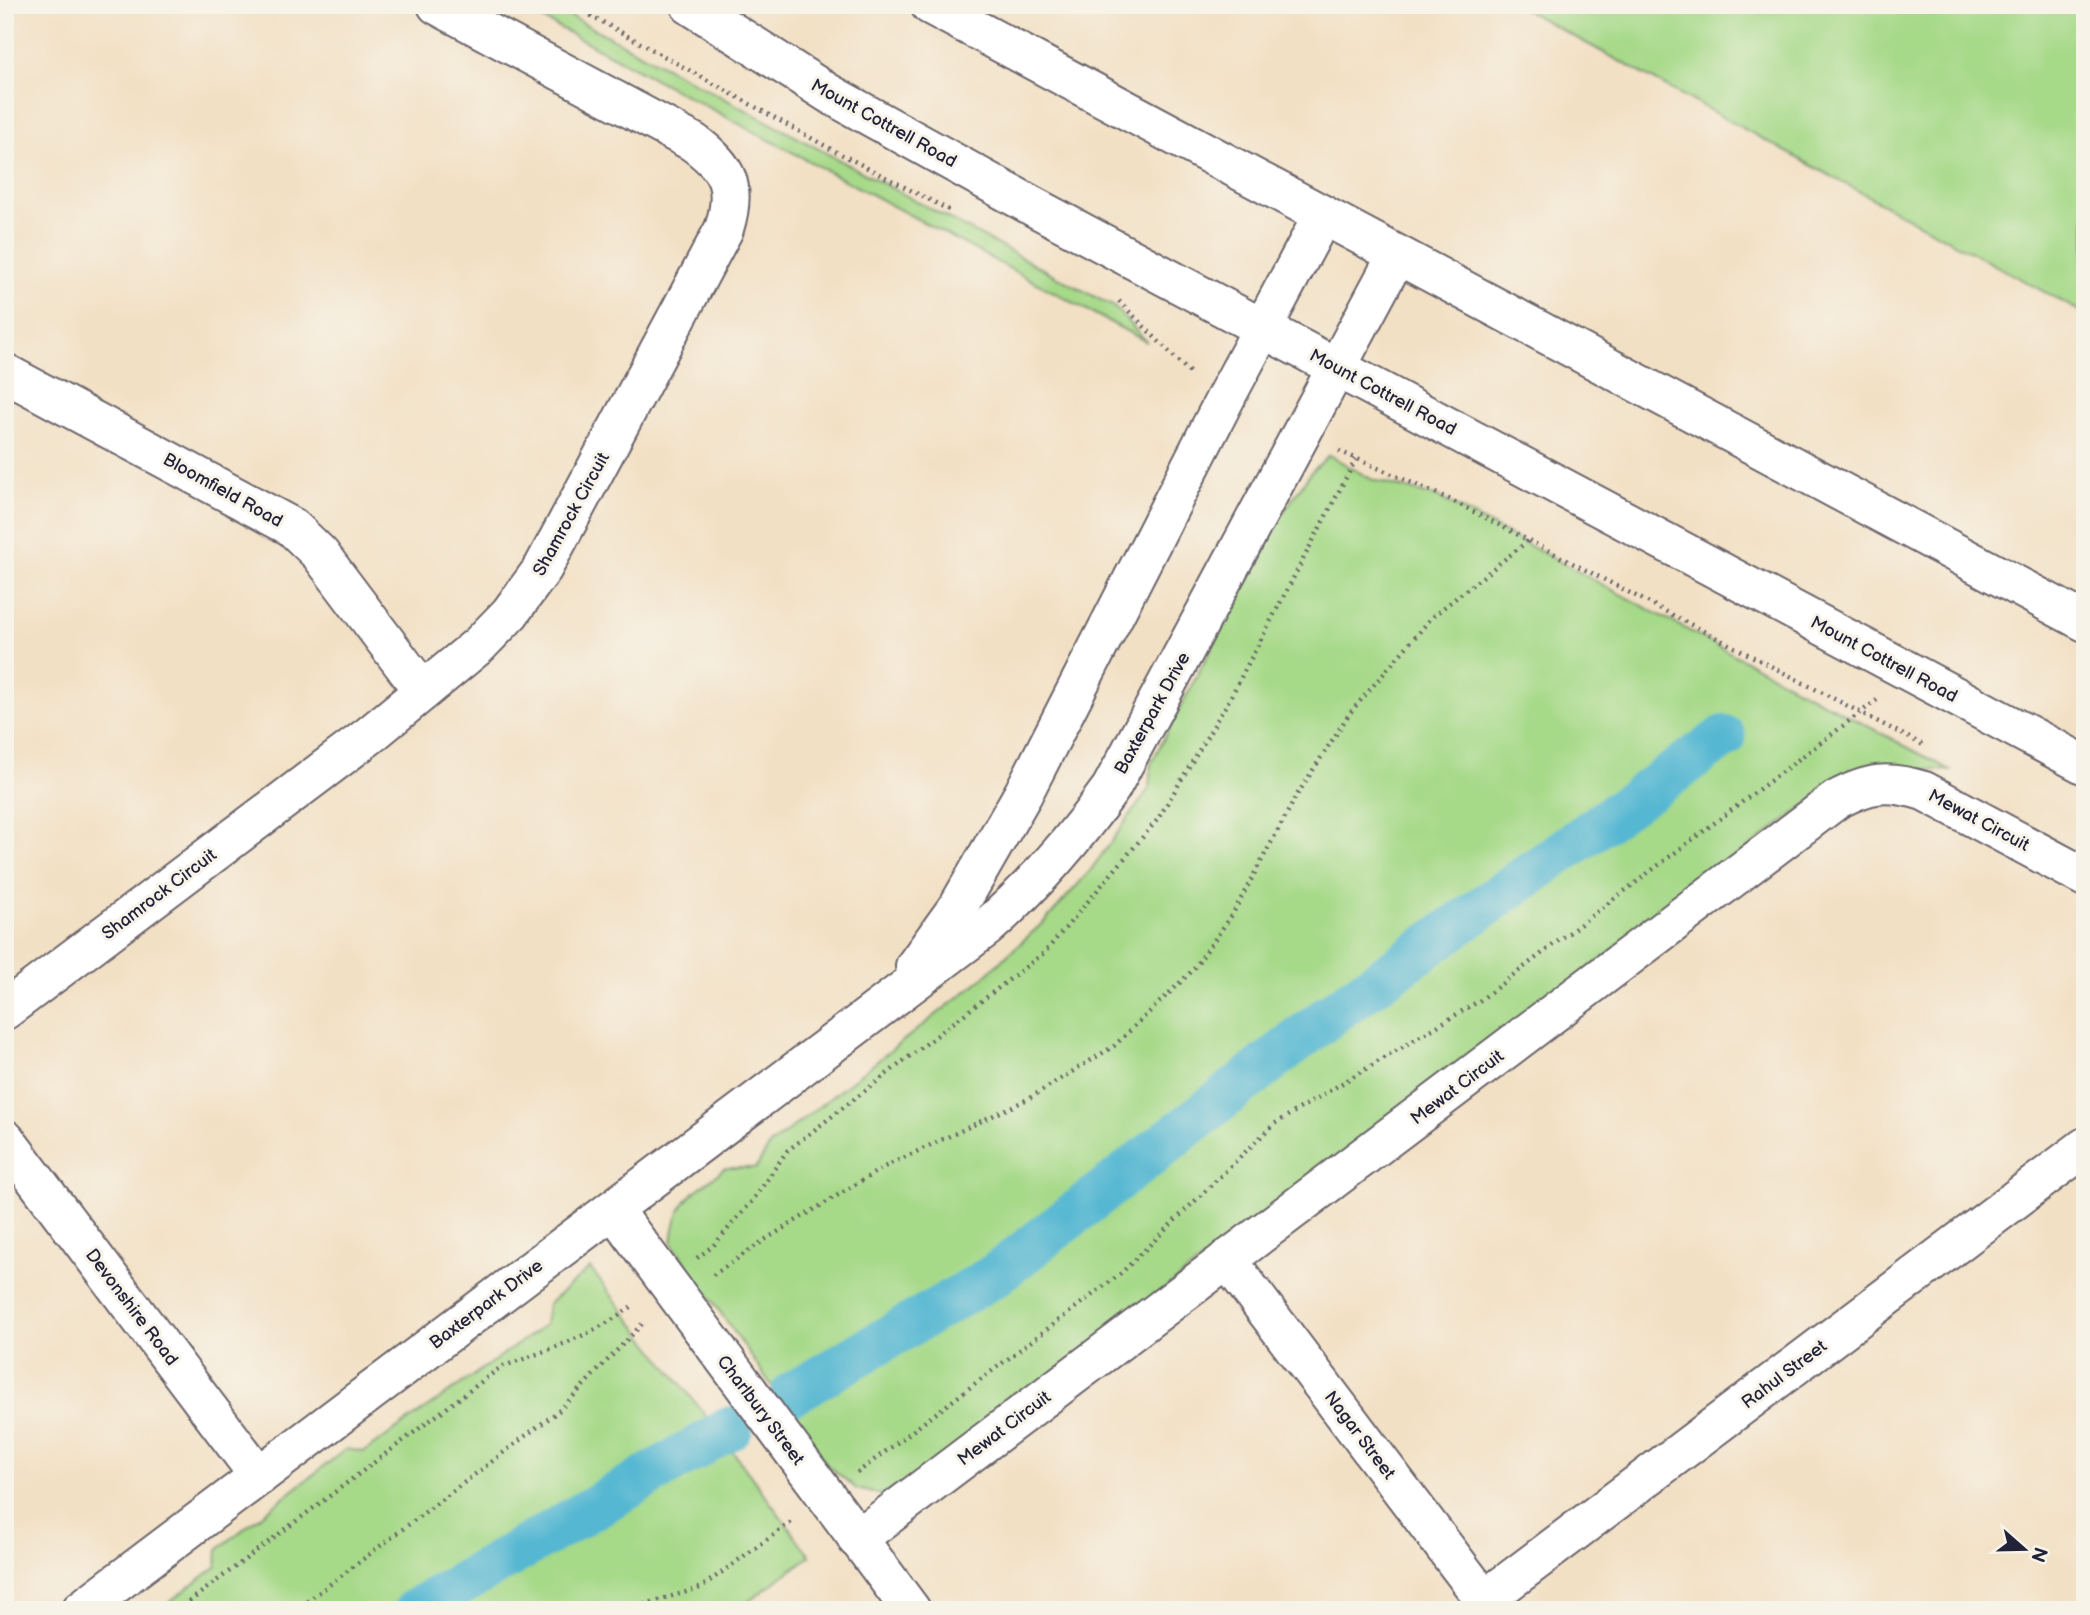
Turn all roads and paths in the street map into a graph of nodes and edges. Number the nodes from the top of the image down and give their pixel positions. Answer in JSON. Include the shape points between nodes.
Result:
{"nodes":[{"id":1,"x":437,"y":5,"type":"edge"},
{"id":2,"x":691,"y":5,"type":"edge"},
{"id":3,"x":930,"y":5,"type":"edge"},
{"id":4,"x":1323,"y":215,"type":"junction"},
{"id":5,"x":1397,"y":255,"type":"junction"},
{"id":6,"x":1264,"y":329,"type":"junction"},
{"id":7,"x":1337,"y":368,"type":"junction"},
{"id":8,"x":5,"y":373,"type":"edge"},
{"id":9,"x":1528,"y":540,"type":"dead end"},
{"id":10,"x":2085,"y":622,"type":"edge"},
{"id":11,"x":1912,"y":674,"type":"junction"},
{"id":12,"x":423,"y":691,"type":"junction"},
{"id":13,"x":2085,"y":765,"type":"edge"},
{"id":14,"x":2085,"y":877,"type":"edge"},
{"id":15,"x":891,"y":998,"type":"junction"},
{"id":16,"x":5,"y":1010,"type":"edge"},
{"id":17,"x":5,"y":1139,"type":"edge"},
{"id":18,"x":2085,"y":1147,"type":"edge"},
{"id":19,"x":613,"y":1209,"type":"junction"},
{"id":20,"x":1227,"y":1259,"type":"junction"},
{"id":21,"x":678,"y":1298,"type":"junction"},
{"id":22,"x":259,"y":1476,"type":"junction"},
{"id":23,"x":826,"y":1496,"type":"junction"},
{"id":24,"x":858,"y":1539,"type":"junction"},
{"id":25,"x":1488,"y":1605,"type":"edge"},
{"id":26,"x":81,"y":1610,"type":"edge"},
{"id":27,"x":296,"y":1610,"type":"edge"},
{"id":28,"x":624,"y":1610,"type":"edge"},
{"id":29,"x":911,"y":1610,"type":"edge"}],
"edges":[{"from":1,"to":12,"type":"street","name":"Shamrock Circuit","via":[[694,142],[715,158],[728,180],[731,205],[724,229],[543,568],[479,645]]},
{"from":2,"to":6,"type":"street","name":"Mount Cottrell Road","via":[[828,93]]},
{"from":3,"to":4,"type":"street"},
{"from":4,"to":5,"type":"street"},
{"from":4,"to":6,"type":"street","name":"Baxterpark Drive"},
{"from":5,"to":7,"type":"street","name":"Baxterpark Drive"},
{"from":5,"to":10,"type":"street"},
{"from":6,"to":7,"type":"street","name":"Mount Cottrell Road"},
{"from":6,"to":15,"type":"street","name":"Baxterpark Drive","via":[[1023,794],[959,905]]},
{"from":7,"to":11,"type":"street","name":"Mount Cottrell Road"},
{"from":7,"to":15,"type":"street","name":"Baxterpark Drive","via":[[1111,788],[1025,894]]},
{"from":8,"to":12,"type":"street","name":"Bloomfield Road","via":[[292,527],[320,554]]},
{"from":9,"to":21,"type":"path","via":[[1433,616],[1349,714],[1297,794],[1233,915],[1192,971],[1114,1046],[1028,1099],[884,1167]]},
{"from":11,"to":13,"type":"street","name":"Mount Cottrell Road"},
{"from":11,"to":23,"type":"path","via":[[1479,1001],[1274,1124],[1120,1274]]},
{"from":12,"to":16,"type":"street","name":"Shamrock Circuit"},
{"from":14,"to":20,"type":"street","name":"Mewat Circuit","via":[[1924,791],[1882,783],[1856,790],[1825,808]]},
{"from":15,"to":19,"type":"street","name":"Baxterpark Drive"},
{"from":17,"to":22,"type":"street","name":"Devonshire Road"},
{"from":18,"to":25,"type":"street","name":"Rahul Street"},
{"from":19,"to":21,"type":"street","name":"Charlbury Street"},
{"from":19,"to":22,"type":"street","name":"Baxterpark Drive"},
{"from":20,"to":24,"type":"street","name":"Mewat Circuit"},
{"from":20,"to":25,"type":"street","name":"Nagar Street"},
{"from":21,"to":23,"type":"street","name":"Charlbury Street"},
{"from":21,"to":27,"type":"path","via":[[646,1320],[561,1409]]},
{"from":22,"to":26,"type":"street","name":"Baxterpark Drive"},
{"from":23,"to":24,"type":"street","name":"Charlbury Street"},
{"from":23,"to":28,"type":"path","via":[[699,1588]]},
{"from":24,"to":29,"type":"street","name":"Charlbury Street"}]}
